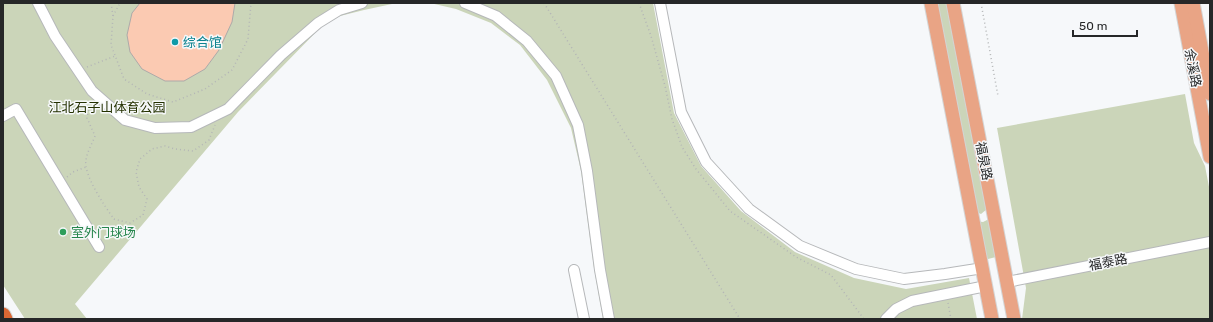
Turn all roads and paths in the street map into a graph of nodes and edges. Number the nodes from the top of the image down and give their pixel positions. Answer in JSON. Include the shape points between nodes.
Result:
{"nodes":[{"id":1,"x":38,"y":3,"type":"edge"},
{"id":2,"x":111,"y":3,"type":"edge"},
{"id":3,"x":120,"y":3,"type":"edge"},
{"id":4,"x":251,"y":3,"type":"edge"},
{"id":5,"x":362,"y":3,"type":"edge"},
{"id":6,"x":465,"y":3,"type":"edge"},
{"id":7,"x":544,"y":3,"type":"edge"},
{"id":8,"x":660,"y":3,"type":"edge"},
{"id":9,"x":931,"y":3,"type":"edge"},
{"id":10,"x":953,"y":3,"type":"edge"},
{"id":11,"x":981,"y":3,"type":"edge"},
{"id":12,"x":1181,"y":3,"type":"edge"},
{"id":13,"x":1193,"y":3,"type":"edge"},
{"id":14,"x":113,"y":16,"type":"junction"},
{"id":15,"x":115,"y":56,"type":"junction"},
{"id":16,"x":78,"y":70,"type":"junction"},
{"id":17,"x":92,"y":91,"type":"junction"},
{"id":18,"x":1210,"y":94,"type":"edge"},
{"id":19,"x":998,"y":96,"type":"dead end"},
{"id":20,"x":221,"y":113,"type":"junction"},
{"id":21,"x":3,"y":116,"type":"edge"},
{"id":22,"x":1210,"y":157,"type":"edge"},
{"id":23,"x":86,"y":167,"type":"junction"},
{"id":24,"x":60,"y":183,"type":"junction"},
{"id":25,"x":993,"y":208,"type":"junction"},
{"id":26,"x":972,"y":213,"type":"junction"},
{"id":27,"x":1210,"y":242,"type":"edge"},
{"id":28,"x":99,"y":247,"type":"dead end"},
{"id":29,"x":983,"y":268,"type":"junction"},
{"id":30,"x":574,"y":270,"type":"dead end"},
{"id":31,"x":1007,"y":282,"type":"junction"},
{"id":32,"x":986,"y":286,"type":"junction"},
{"id":33,"x":947,"y":294,"type":"junction"},
{"id":34,"x":3,"y":315,"type":"edge"},
{"id":35,"x":5,"y":319,"type":"edge"},
{"id":36,"x":584,"y":319,"type":"edge"},
{"id":37,"x":609,"y":319,"type":"edge"},
{"id":38,"x":740,"y":319,"type":"edge"},
{"id":39,"x":886,"y":319,"type":"edge"},
{"id":40,"x":951,"y":319,"type":"edge"},
{"id":41,"x":992,"y":319,"type":"edge"},
{"id":42,"x":1014,"y":319,"type":"edge"}],
"edges":[{"from":1,"to":16,"type":"street","via":[[55,36]]},
{"from":2,"to":14,"type":"path"},
{"from":3,"to":14,"type":"path"},
{"from":4,"to":15,"type":"path","via":[[248,40],[232,70],[205,89],[173,102],[147,94],[124,79]]},
{"from":5,"to":20,"type":"street","via":[[339,10],[318,23]]},
{"from":6,"to":37,"type":"street","via":[[501,20],[527,41],[556,76],[578,125]]},
{"from":7,"to":38,"type":"path"},
{"from":8,"to":29,"type":"street","via":[[681,112],[706,162],[748,209],[800,246],[856,269],[904,279]]},
{"from":9,"to":26,"type":"main road","name":"福泉路"},
{"from":10,"to":25,"type":"main road","name":"福泉路"},
{"from":11,"to":19,"type":"path"},
{"from":12,"to":22,"type":"main road","name":"余溪路"},
{"from":13,"to":18,"type":"main road","name":"余溪路"},
{"from":14,"to":15,"type":"path","via":[[111,46]]},
{"from":15,"to":16,"type":"path"},
{"from":16,"to":17,"type":"street"},
{"from":17,"to":20,"type":"street","via":[[125,120],[155,128],[191,127]]},
{"from":17,"to":23,"type":"path","via":[[87,118],[95,136]]},
{"from":20,"to":23,"type":"path","via":[[209,140],[193,151],[165,146],[152,149],[140,159],[136,172],[140,188],[147,199],[143,215],[130,223],[114,219],[104,206]]},
{"from":21,"to":24,"type":"street","via":[[16,109]]},
{"from":23,"to":24,"type":"path","via":[[72,172]]},
{"from":24,"to":28,"type":"street"},
{"from":25,"to":26,"type":"main road","via":[[982,218]]},
{"from":25,"to":31,"type":"main road","name":"福泉路"},
{"from":26,"to":29,"type":"main road","name":"福泉路"},
{"from":27,"to":31,"type":"street","name":"福泰路"},
{"from":29,"to":32,"type":"main road","name":"福泉路"},
{"from":30,"to":36,"type":"street"},
{"from":31,"to":42,"type":"main road","name":"福泉路"},
{"from":32,"to":33,"type":"street"},
{"from":32,"to":41,"type":"main road","name":"福泉路"},
{"from":33,"to":39,"type":"street","via":[[912,301],[896,309]]},
{"from":33,"to":40,"type":"path"},
{"from":34,"to":35,"type":"highway"}]}
